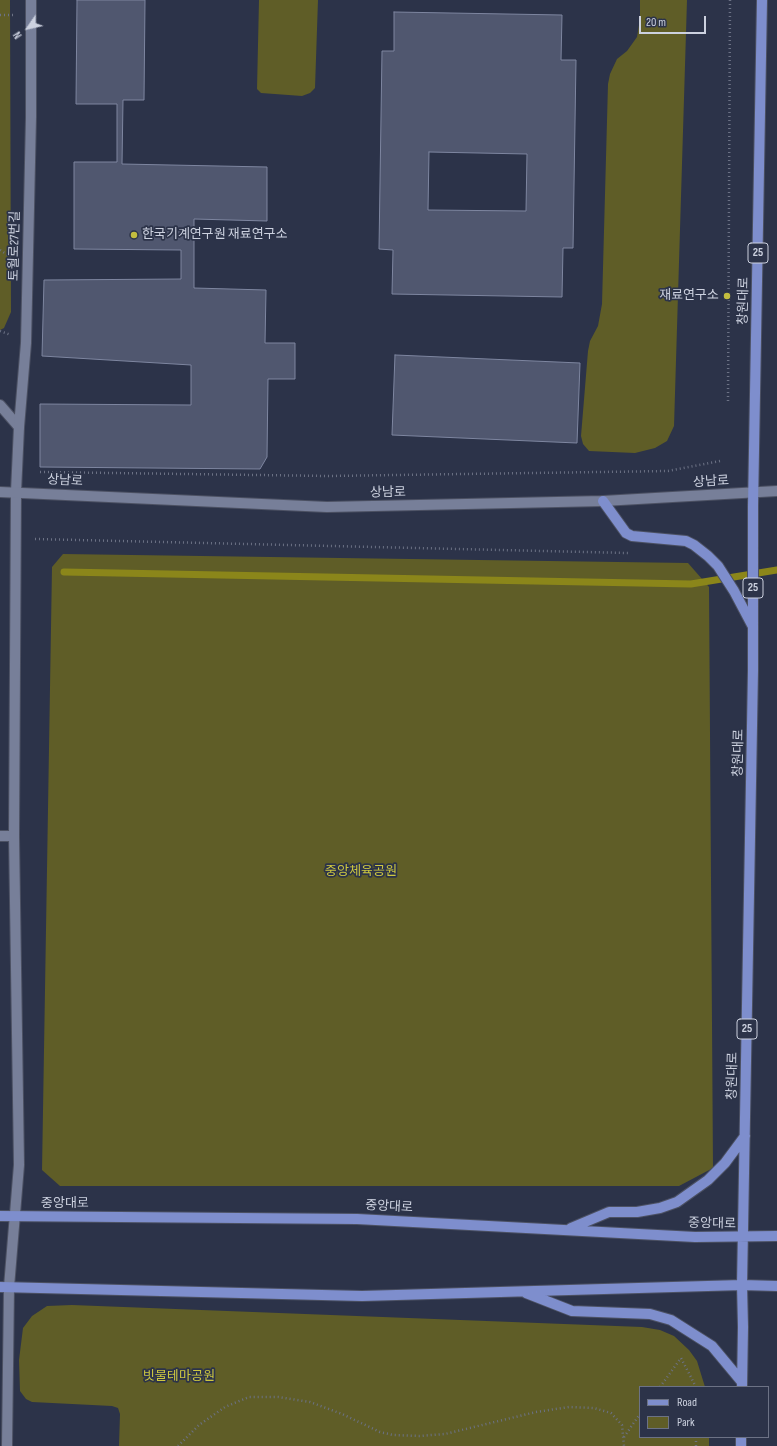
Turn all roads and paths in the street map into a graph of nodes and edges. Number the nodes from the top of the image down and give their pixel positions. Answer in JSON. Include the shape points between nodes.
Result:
{"nodes":[{"id":1,"x":31,"y":0,"type":"edge"},
{"id":2,"x":730,"y":0,"type":"edge"},
{"id":3,"x":762,"y":0,"type":"edge"},
{"id":4,"x":0,"y":15,"type":"edge"},
{"id":5,"x":15,"y":15,"type":"dead end"},
{"id":6,"x":0,"y":250,"type":"edge"},
{"id":7,"x":16,"y":261,"type":"dead end"},
{"id":8,"x":728,"y":401,"type":"dead end"},
{"id":9,"x":0,"y":405,"type":"edge"},
{"id":10,"x":19,"y":427,"type":"junction"},
{"id":11,"x":720,"y":461,"type":"dead end"},
{"id":12,"x":40,"y":472,"type":"dead end"},
{"id":13,"x":0,"y":492,"type":"edge"},
{"id":14,"x":16,"y":492,"type":"junction"},
{"id":15,"x":755,"y":492,"type":"junction"},
{"id":16,"x":777,"y":492,"type":"edge"},
{"id":17,"x":603,"y":501,"type":"junction"},
{"id":18,"x":35,"y":539,"type":"dead end"},
{"id":19,"x":632,"y":553,"type":"dead end"},
{"id":20,"x":753,"y":626,"type":"junction"},
{"id":21,"x":0,"y":836,"type":"edge"},
{"id":22,"x":14,"y":836,"type":"junction"},
{"id":23,"x":745,"y":1136,"type":"junction"},
{"id":24,"x":0,"y":1216,"type":"edge"},
{"id":25,"x":16,"y":1217,"type":"junction"},
{"id":26,"x":569,"y":1230,"type":"junction"},
{"id":27,"x":777,"y":1236,"type":"edge"},
{"id":28,"x":743,"y":1237,"type":"junction"},
{"id":29,"x":742,"y":1285,"type":"junction"},
{"id":30,"x":777,"y":1286,"type":"edge"},
{"id":31,"x":4,"y":1287,"type":"edge"},
{"id":32,"x":523,"y":1291,"type":"junction"},
{"id":33,"x":742,"y":1385,"type":"edge"},
{"id":34,"x":661,"y":1386,"type":"edge"},
{"id":35,"x":695,"y":1386,"type":"edge"},
{"id":36,"x":639,"y":1415,"type":"edge"},
{"id":37,"x":623,"y":1438,"type":"junction"},
{"id":38,"x":7,"y":1446,"type":"edge"},
{"id":39,"x":178,"y":1446,"type":"edge"},
{"id":40,"x":624,"y":1446,"type":"edge"}],
"edges":[{"from":1,"to":10,"type":"street","name":"토월로27번길","via":[[26,343]]},
{"from":2,"to":8,"type":"path"},
{"from":3,"to":15,"type":"main road","name":"창원대로","number":"25"},
{"from":4,"to":5,"type":"path"},
{"from":6,"to":7,"type":"path"},
{"from":9,"to":10,"type":"street"},
{"from":10,"to":14,"type":"street","name":"토월로27번길"},
{"from":11,"to":12,"type":"path","via":[[668,471],[328,476]]},
{"from":13,"to":14,"type":"street","name":"상남로"},
{"from":14,"to":17,"type":"street","name":"상남로","via":[[327,507]]},
{"from":14,"to":22,"type":"street","name":"토월로27번길"},
{"from":15,"to":16,"type":"street","name":"상남로"},
{"from":15,"to":17,"type":"street","name":"상남로"},
{"from":15,"to":20,"type":"main road","name":"창원대로","number":"25"},
{"from":17,"to":20,"type":"main road","via":[[626,533],[632,536],[686,541],[694,545],[718,566]]},
{"from":18,"to":19,"type":"path"},
{"from":20,"to":23,"type":"main road","name":"창원대로","number":"25"},
{"from":21,"to":22,"type":"street"},
{"from":22,"to":25,"type":"street","name":"토월로27번길","via":[[19,1165]]},
{"from":23,"to":26,"type":"main road","via":[[725,1163],[708,1180],[677,1202],[637,1212],[609,1212]]},
{"from":23,"to":28,"type":"main road","name":"창원대로","number":"25"},
{"from":24,"to":25,"type":"main road","name":"중앙대로"},
{"from":25,"to":26,"type":"main road","name":"중앙대로","via":[[357,1219]]},
{"from":25,"to":31,"type":"street","name":"토월로27번길"},
{"from":26,"to":28,"type":"main road","name":"중앙대로"},
{"from":27,"to":28,"type":"main road","name":"중앙대로"},
{"from":28,"to":29,"type":"main road","name":"창원대로","number":"25"},
{"from":29,"to":30,"type":"main road"},
{"from":29,"to":32,"type":"main road"},
{"from":29,"to":33,"type":"main road","name":"창원대로","number":"25"},
{"from":31,"to":32,"type":"main road","via":[[362,1296]]},
{"from":31,"to":38,"type":"street","name":"토월로27번길"},
{"from":32,"to":33,"type":"main road","via":[[572,1311],[650,1314],[671,1320],[712,1346]]},
{"from":34,"to":35,"type":"path","via":[[681,1358]]},
{"from":36,"to":37,"type":"path"},
{"from":37,"to":39,"type":"path","via":[[622,1425],[611,1414],[594,1408],[569,1407],[536,1412],[445,1434],[419,1436],[380,1432],[310,1402],[278,1397],[248,1397],[199,1425]]},
{"from":37,"to":40,"type":"path"}]}
